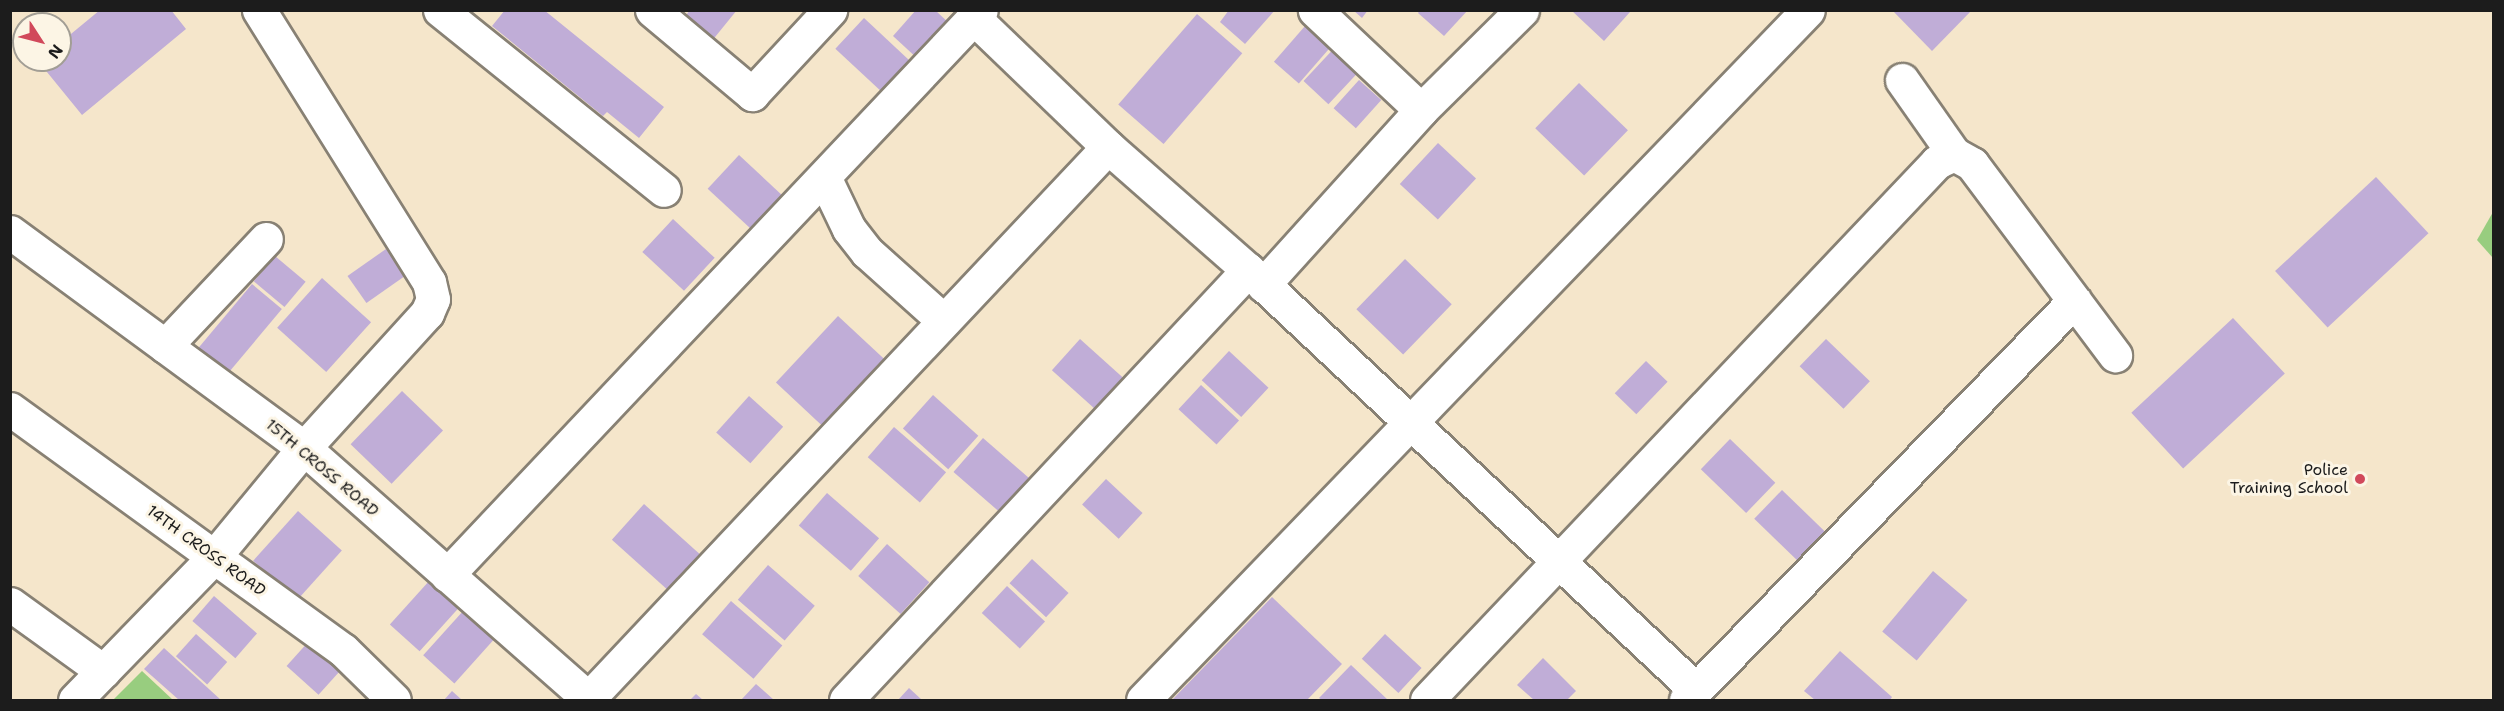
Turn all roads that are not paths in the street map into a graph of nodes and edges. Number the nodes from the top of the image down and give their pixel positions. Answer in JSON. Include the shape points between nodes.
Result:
{"nodes":[{"id":1,"x":259,"y":10,"type":"edge"},
{"id":2,"x":440,"y":10,"type":"edge"},
{"id":3,"x":652,"y":10,"type":"edge"},
{"id":4,"x":830,"y":10,"type":"edge"},
{"id":5,"x":1315,"y":10,"type":"edge"},
{"id":6,"x":1808,"y":10,"type":"edge"},
{"id":7,"x":1514,"y":13,"type":"edge"},
{"id":8,"x":977,"y":14,"type":"edge"},
{"id":9,"x":1902,"y":80,"type":"dead end"},
{"id":10,"x":1421,"y":110,"type":"junction"},
{"id":11,"x":1108,"y":147,"type":"junction"},
{"id":12,"x":1954,"y":154,"type":"junction"},
{"id":13,"x":825,"y":179,"type":"junction"},
{"id":14,"x":664,"y":190,"type":"dead end"},
{"id":15,"x":10,"y":232,"type":"edge"},
{"id":16,"x":266,"y":239,"type":"dead end"},
{"id":17,"x":1256,"y":277,"type":"junction"},
{"id":18,"x":2074,"y":301,"type":"junction"},
{"id":19,"x":944,"y":321,"type":"junction"},
{"id":20,"x":165,"y":346,"type":"junction"},
{"id":21,"x":2115,"y":356,"type":"dead end"},
{"id":22,"x":10,"y":409,"type":"edge"},
{"id":23,"x":1413,"y":424,"type":"junction"},
{"id":24,"x":304,"y":448,"type":"junction"},
{"id":25,"x":213,"y":557,"type":"junction"},
{"id":26,"x":1558,"y":562,"type":"junction"},
{"id":27,"x":447,"y":575,"type":"junction"},
{"id":28,"x":10,"y":604,"type":"edge"},
{"id":29,"x":103,"y":671,"type":"junction"},
{"id":30,"x":1691,"y":695,"type":"edge"},
{"id":31,"x":75,"y":700,"type":"edge"},
{"id":32,"x":394,"y":700,"type":"edge"},
{"id":33,"x":589,"y":700,"type":"edge"},
{"id":34,"x":846,"y":700,"type":"edge"},
{"id":35,"x":1143,"y":700,"type":"edge"},
{"id":36,"x":1427,"y":700,"type":"edge"}],
"edges":[{"from":1,"to":24,"type":"street","via":[[429,282],[433,299],[427,313]]},
{"from":2,"to":14,"type":"street"},
{"from":3,"to":4,"type":"street","via":[[752,94]]},
{"from":5,"to":10,"type":"street"},
{"from":6,"to":23,"type":"street"},
{"from":7,"to":10,"type":"street"},
{"from":8,"to":11,"type":"street"},
{"from":8,"to":13,"type":"street","via":[[922,69]]},
{"from":9,"to":12,"type":"street"},
{"from":10,"to":17,"type":"street"},
{"from":11,"to":17,"type":"street"},
{"from":11,"to":19,"type":"street"},
{"from":12,"to":18,"type":"street","via":[[1972,164]]},
{"from":12,"to":26,"type":"street","via":[[1936,162]]},
{"from":13,"to":19,"type":"street","via":[[849,229],[867,252]]},
{"from":13,"to":27,"type":"street"},
{"from":15,"to":20,"type":"street","name":"15TH CROSS ROAD"},
{"from":16,"to":20,"type":"street"},
{"from":17,"to":23,"type":"street"},
{"from":17,"to":34,"type":"street"},
{"from":18,"to":21,"type":"street"},
{"from":18,"to":30,"type":"street"},
{"from":19,"to":33,"type":"street"},
{"from":20,"to":24,"type":"street","name":"15TH CROSS ROAD"},
{"from":22,"to":25,"type":"street","name":"14TH CROSS ROAD"},
{"from":23,"to":26,"type":"street"},
{"from":23,"to":35,"type":"street"},
{"from":24,"to":25,"type":"street"},
{"from":24,"to":27,"type":"street","name":"15TH CROSS ROAD"},
{"from":25,"to":29,"type":"street"},
{"from":25,"to":32,"type":"street","name":"14TH CROSS ROAD","via":[[343,650]]},
{"from":26,"to":30,"type":"street"},
{"from":26,"to":36,"type":"street"},
{"from":27,"to":33,"type":"street","name":"15TH CROSS ROAD"},
{"from":28,"to":29,"type":"street"},
{"from":29,"to":31,"type":"street"}]}
